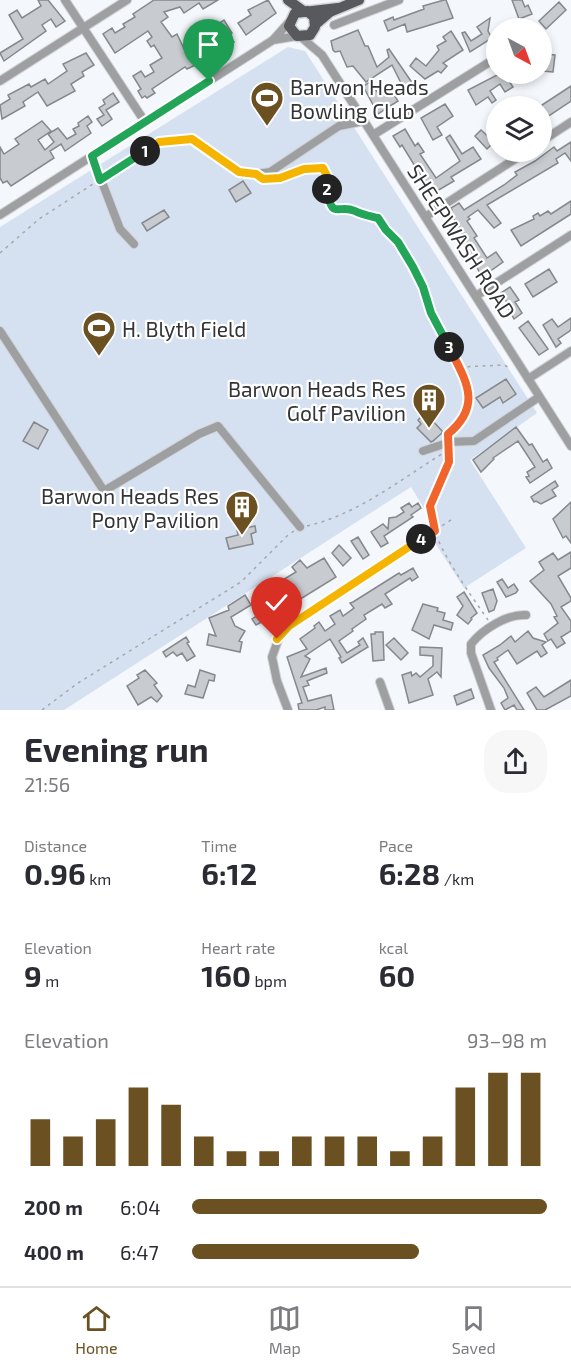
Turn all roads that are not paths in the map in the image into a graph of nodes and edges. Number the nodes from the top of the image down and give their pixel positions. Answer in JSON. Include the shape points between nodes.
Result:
{"nodes":[{"id":1,"x":65,"y":0,"type":"edge"},
{"id":2,"x":127,"y":0,"type":"edge"},
{"id":3,"x":287,"y":0,"type":"edge"},
{"id":4,"x":359,"y":0,"type":"edge"},
{"id":5,"x":399,"y":0,"type":"edge"},
{"id":6,"x":338,"y":8,"type":"junction"},
{"id":7,"x":305,"y":11,"type":"junction"},
{"id":8,"x":290,"y":18,"type":"junction"},
{"id":9,"x":316,"y":26,"type":"junction"},
{"id":10,"x":334,"y":26,"type":"dead end"},
{"id":11,"x":83,"y":27,"type":"junction"},
{"id":12,"x":299,"y":36,"type":"junction"},
{"id":13,"x":273,"y":40,"type":"junction"},
{"id":14,"x":322,"y":55,"type":"junction"},
{"id":15,"x":486,"y":64,"type":"edge"},
{"id":16,"x":0,"y":81,"type":"edge"},
{"id":17,"x":364,"y":121,"type":"junction"},
{"id":18,"x":145,"y":122,"type":"junction"},
{"id":19,"x":571,"y":122,"type":"edge"},
{"id":20,"x":552,"y":134,"type":"edge"},
{"id":21,"x":373,"y":135,"type":"junction"},
{"id":22,"x":92,"y":156,"type":"junction"},
{"id":23,"x":510,"y":162,"type":"edge"},
{"id":24,"x":256,"y":174,"type":"road end"},
{"id":25,"x":0,"y":216,"type":"edge"},
{"id":26,"x":424,"y":217,"type":"junction"},
{"id":27,"x":571,"y":235,"type":"edge"},
{"id":28,"x":134,"y":244,"type":"dead end"},
{"id":29,"x":476,"y":296,"type":"junction"},
{"id":30,"x":0,"y":331,"type":"edge"},
{"id":31,"x":571,"y":351,"type":"edge"},
{"id":32,"x":528,"y":379,"type":"junction"},
{"id":33,"x":539,"y":397,"type":"junction"},
{"id":34,"x":571,"y":446,"type":"edge"},
{"id":35,"x":423,"y":451,"type":"dead end"},
{"id":36,"x":300,"y":527,"type":"road end"},
{"id":37,"x":411,"y":545,"type":"road end"},
{"id":38,"x":526,"y":615,"type":"dead end"},
{"id":39,"x":380,"y":682,"type":"dead end"},
{"id":40,"x":288,"y":710,"type":"edge"},
{"id":41,"x":390,"y":710,"type":"edge"},
{"id":42,"x":491,"y":710,"type":"edge"}],
"edges":[{"from":1,"to":11,"type":"street"},
{"from":2,"to":11,"type":"street"},
{"from":3,"to":7,"type":"main road"},
{"from":3,"to":8,"type":"main road"},
{"from":4,"to":6,"type":"main road"},
{"from":5,"to":10,"type":"street"},
{"from":6,"to":7,"type":"main road"},
{"from":6,"to":9,"type":"main road"},
{"from":7,"to":8,"type":"main road"},
{"from":7,"to":9,"type":"main road","via":[[314,17]]},
{"from":8,"to":12,"type":"main road","via":[[291,30]]},
{"from":8,"to":13,"type":"street"},
{"from":9,"to":12,"type":"main road","via":[[310,34]]},
{"from":9,"to":14,"type":"street","name":"SHEEPWASH ROAD"},
{"from":11,"to":16,"type":"street"},
{"from":11,"to":18,"type":"street"},
{"from":12,"to":13,"type":"street"},
{"from":12,"to":14,"type":"street","name":"SHEEPWASH ROAD"},
{"from":13,"to":18,"type":"street"},
{"from":14,"to":17,"type":"street","name":"SHEEPWASH ROAD"},
{"from":15,"to":21,"type":"street"},
{"from":17,"to":21,"type":"street","name":"SHEEPWASH ROAD"},
{"from":17,"to":24,"type":"street","via":[[339,126],[270,172]]},
{"from":18,"to":22,"type":"street"},
{"from":19,"to":20,"type":"street"},
{"from":21,"to":26,"type":"street","name":"SHEEPWASH ROAD"},
{"from":22,"to":25,"type":"street"},
{"from":22,"to":28,"type":"street","via":[[120,229]]},
{"from":23,"to":26,"type":"street"},
{"from":26,"to":29,"type":"street","name":"SHEEPWASH ROAD"},
{"from":27,"to":29,"type":"street"},
{"from":29,"to":32,"type":"street","name":"SHEEPWASH ROAD"},
{"from":30,"to":36,"type":"street","via":[[104,491],[218,426]]},
{"from":31,"to":32,"type":"street"},
{"from":32,"to":33,"type":"street","name":"SHEEPWASH ROAD"},
{"from":33,"to":34,"type":"street","name":"SHEEPWASH ROAD"},
{"from":33,"to":35,"type":"street","via":[[474,441],[450,442]]},
{"from":37,"to":40,"type":"street","via":[[281,632],[272,657]]},
{"from":38,"to":42,"type":"street","via":[[513,614],[475,640],[470,648]]},
{"from":39,"to":41,"type":"street"}]}
